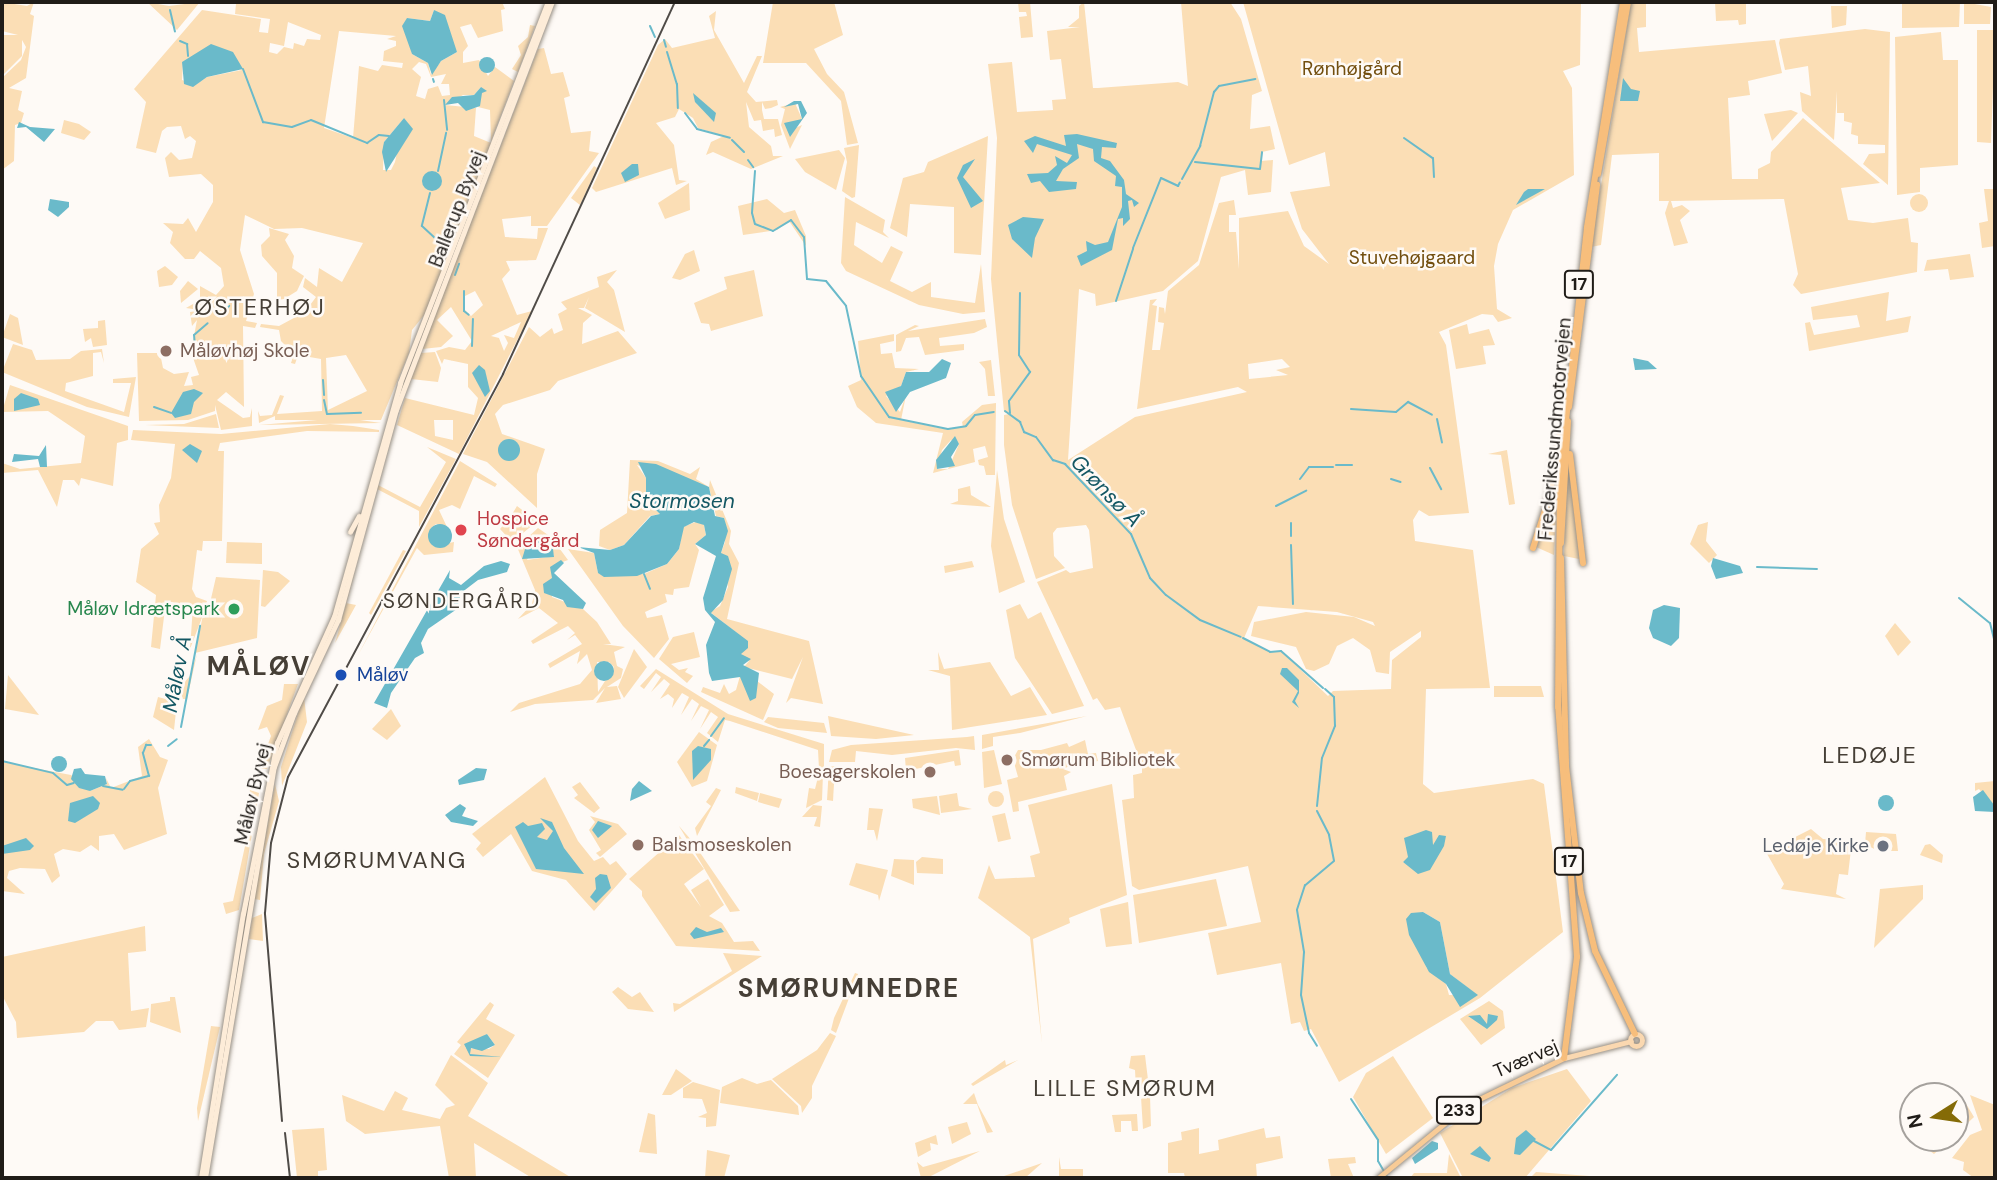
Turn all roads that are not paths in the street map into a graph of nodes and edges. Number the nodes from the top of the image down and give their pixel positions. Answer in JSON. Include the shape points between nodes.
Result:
{"nodes":[{"id":1,"x":550,"y":2,"type":"edge"},
{"id":2,"x":1626,"y":2,"type":"edge"},
{"id":3,"x":1570,"y":381,"type":"junction"},
{"id":4,"x":388,"y":428,"type":"junction"},
{"id":5,"x":365,"y":503,"type":"junction"},
{"id":6,"x":350,"y":532,"type":"dead end"},
{"id":7,"x":357,"y":533,"type":"junction"},
{"id":8,"x":355,"y":541,"type":"junction"},
{"id":9,"x":1533,"y":548,"type":"dead end"},
{"id":10,"x":358,"y":552,"type":"junction"},
{"id":11,"x":356,"y":559,"type":"junction"},
{"id":12,"x":1583,"y":563,"type":"dead end"},
{"id":13,"x":234,"y":977,"type":"junction"},
{"id":14,"x":1635,"y":1034,"type":"junction"},
{"id":15,"x":1631,"y":1041,"type":"junction"},
{"id":16,"x":1564,"y":1058,"type":"junction"},
{"id":17,"x":1382,"y":1174,"type":"edge"},
{"id":18,"x":203,"y":1178,"type":"edge"}],
"edges":[{"from":1,"to":4,"type":"main road","name":"Ballerup Byvej"},
{"from":2,"to":3,"type":"highway","name":"Frederikssundmotorvejen","number":"17","via":[[1592,184]]},
{"from":3,"to":9,"type":"highway","via":[[1549,499]]},
{"from":3,"to":12,"type":"highway","via":[[1571,483]]},
{"from":3,"to":14,"type":"highway","name":"Frederikssundmotorvejen","number":"17","via":[[1560,624],[1572,821],[1588,924],[1604,974]]},
{"from":3,"to":16,"type":"highway","name":"Frederikssundmotorvejen","number":"17","via":[[1556,625],[1575,931],[1575,989]]},
{"from":4,"to":5,"type":"main road","name":"Måløv Byvej"},
{"from":4,"to":10,"type":"main road","name":"Måløv Byvej"},
{"from":5,"to":6,"type":"main road"},
{"from":5,"to":7,"type":"main road","name":"Måløv Byvej"},
{"from":7,"to":8,"type":"main road","name":"Måløv Byvej"},
{"from":7,"to":10,"type":"main road"},
{"from":8,"to":11,"type":"main road"},
{"from":8,"to":13,"type":"main road","name":"Måløv Byvej","via":[[334,617],[289,712],[269,772]]},
{"from":10,"to":11,"type":"main road","name":"Måløv Byvej"},
{"from":11,"to":13,"type":"main road","name":"Måløv Byvej","via":[[338,621],[294,713],[274,768]]},
{"from":13,"to":18,"type":"main road","name":"Måløv Byvej"},
{"from":13,"to":18,"type":"main road","name":"Måløv Byvej"},
{"from":14,"to":15,"type":"main road"},
{"from":14,"to":15,"type":"main road","via":[[1641,1035],[1641,1043]]},
{"from":15,"to":16,"type":"main road","name":"Tværvej","number":"233"},
{"from":16,"to":17,"type":"highway","name":"Tværvej","number":"233","via":[[1466,1105]]}]}
